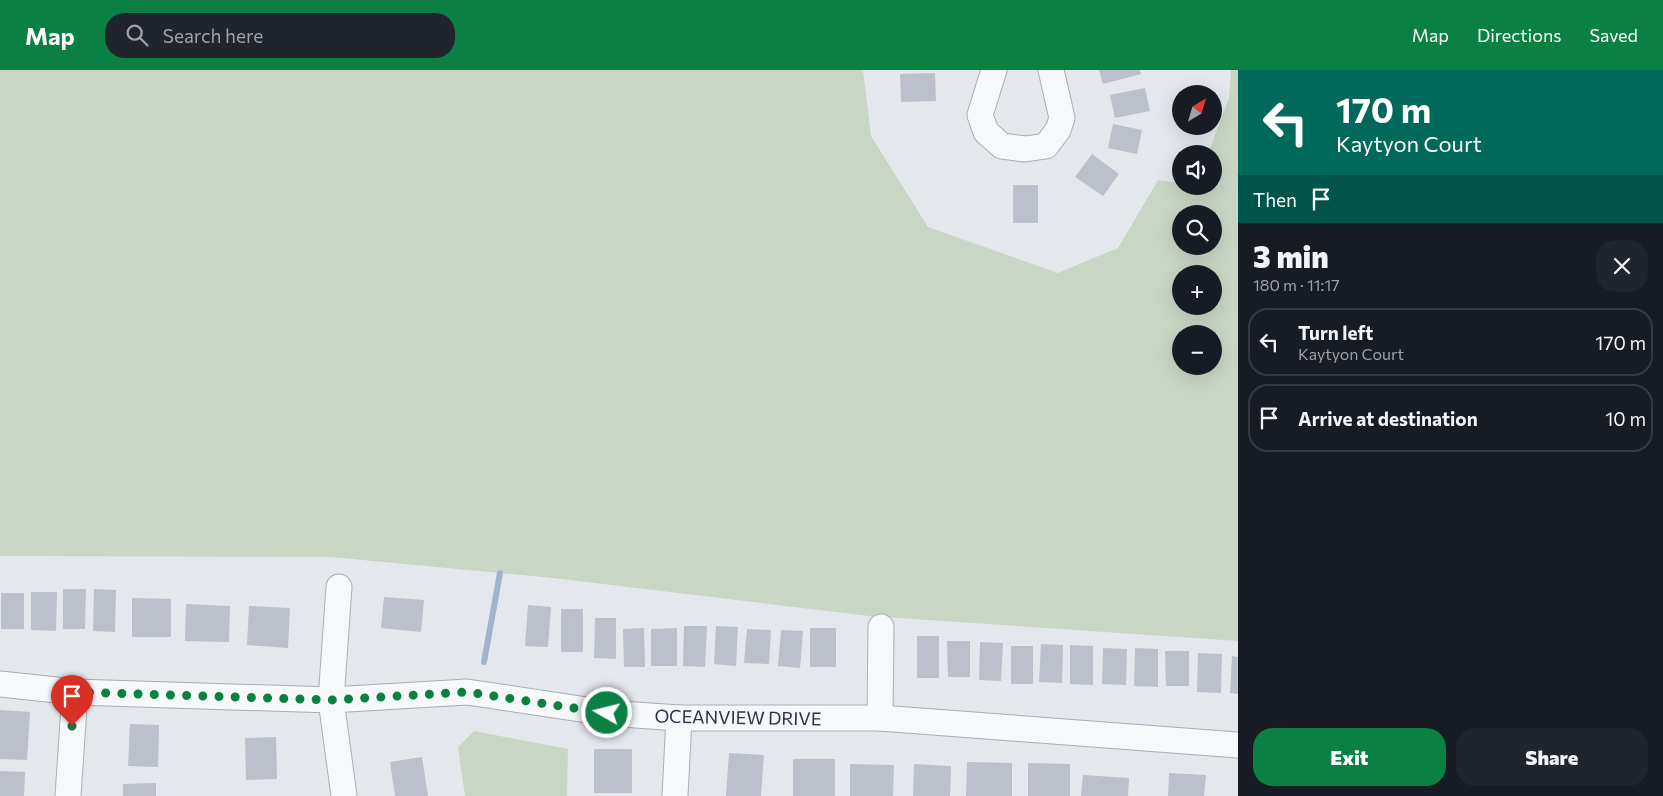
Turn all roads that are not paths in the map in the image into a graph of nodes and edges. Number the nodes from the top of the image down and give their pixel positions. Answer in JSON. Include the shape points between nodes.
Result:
{"nodes":[{"id":1,"x":994,"y":70,"type":"edge"},
{"id":2,"x":1051,"y":70,"type":"edge"},
{"id":3,"x":339,"y":587,"type":"dead end"},
{"id":4,"x":881,"y":627,"type":"dead end"},
{"id":5,"x":0,"y":684,"type":"edge"},
{"id":6,"x":75,"y":692,"type":"junction"},
{"id":7,"x":331,"y":700,"type":"junction"},
{"id":8,"x":679,"y":718,"type":"junction"},
{"id":9,"x":880,"y":718,"type":"junction"},
{"id":10,"x":1238,"y":745,"type":"edge"},
{"id":11,"x":68,"y":796,"type":"edge"},
{"id":12,"x":344,"y":796,"type":"edge"},
{"id":13,"x":675,"y":796,"type":"edge"}],
"edges":[{"from":1,"to":2,"type":"street","via":[[980,115],[986,132],[1002,146],[1025,149],[1046,146],[1062,118]]},
{"from":3,"to":7,"type":"street"},
{"from":4,"to":9,"type":"street"},
{"from":5,"to":6,"type":"street","name":"OCEANVIEW DRIVE"},
{"from":6,"to":7,"type":"street","name":"OCEANVIEW DRIVE"},
{"from":6,"to":11,"type":"street"},
{"from":7,"to":8,"type":"street","name":"OCEANVIEW DRIVE","via":[[467,692],[607,713]]},
{"from":7,"to":12,"type":"street"},
{"from":8,"to":9,"type":"street","name":"OCEANVIEW DRIVE"},
{"from":8,"to":13,"type":"street"},
{"from":9,"to":10,"type":"street","name":"OCEANVIEW DRIVE"}]}
